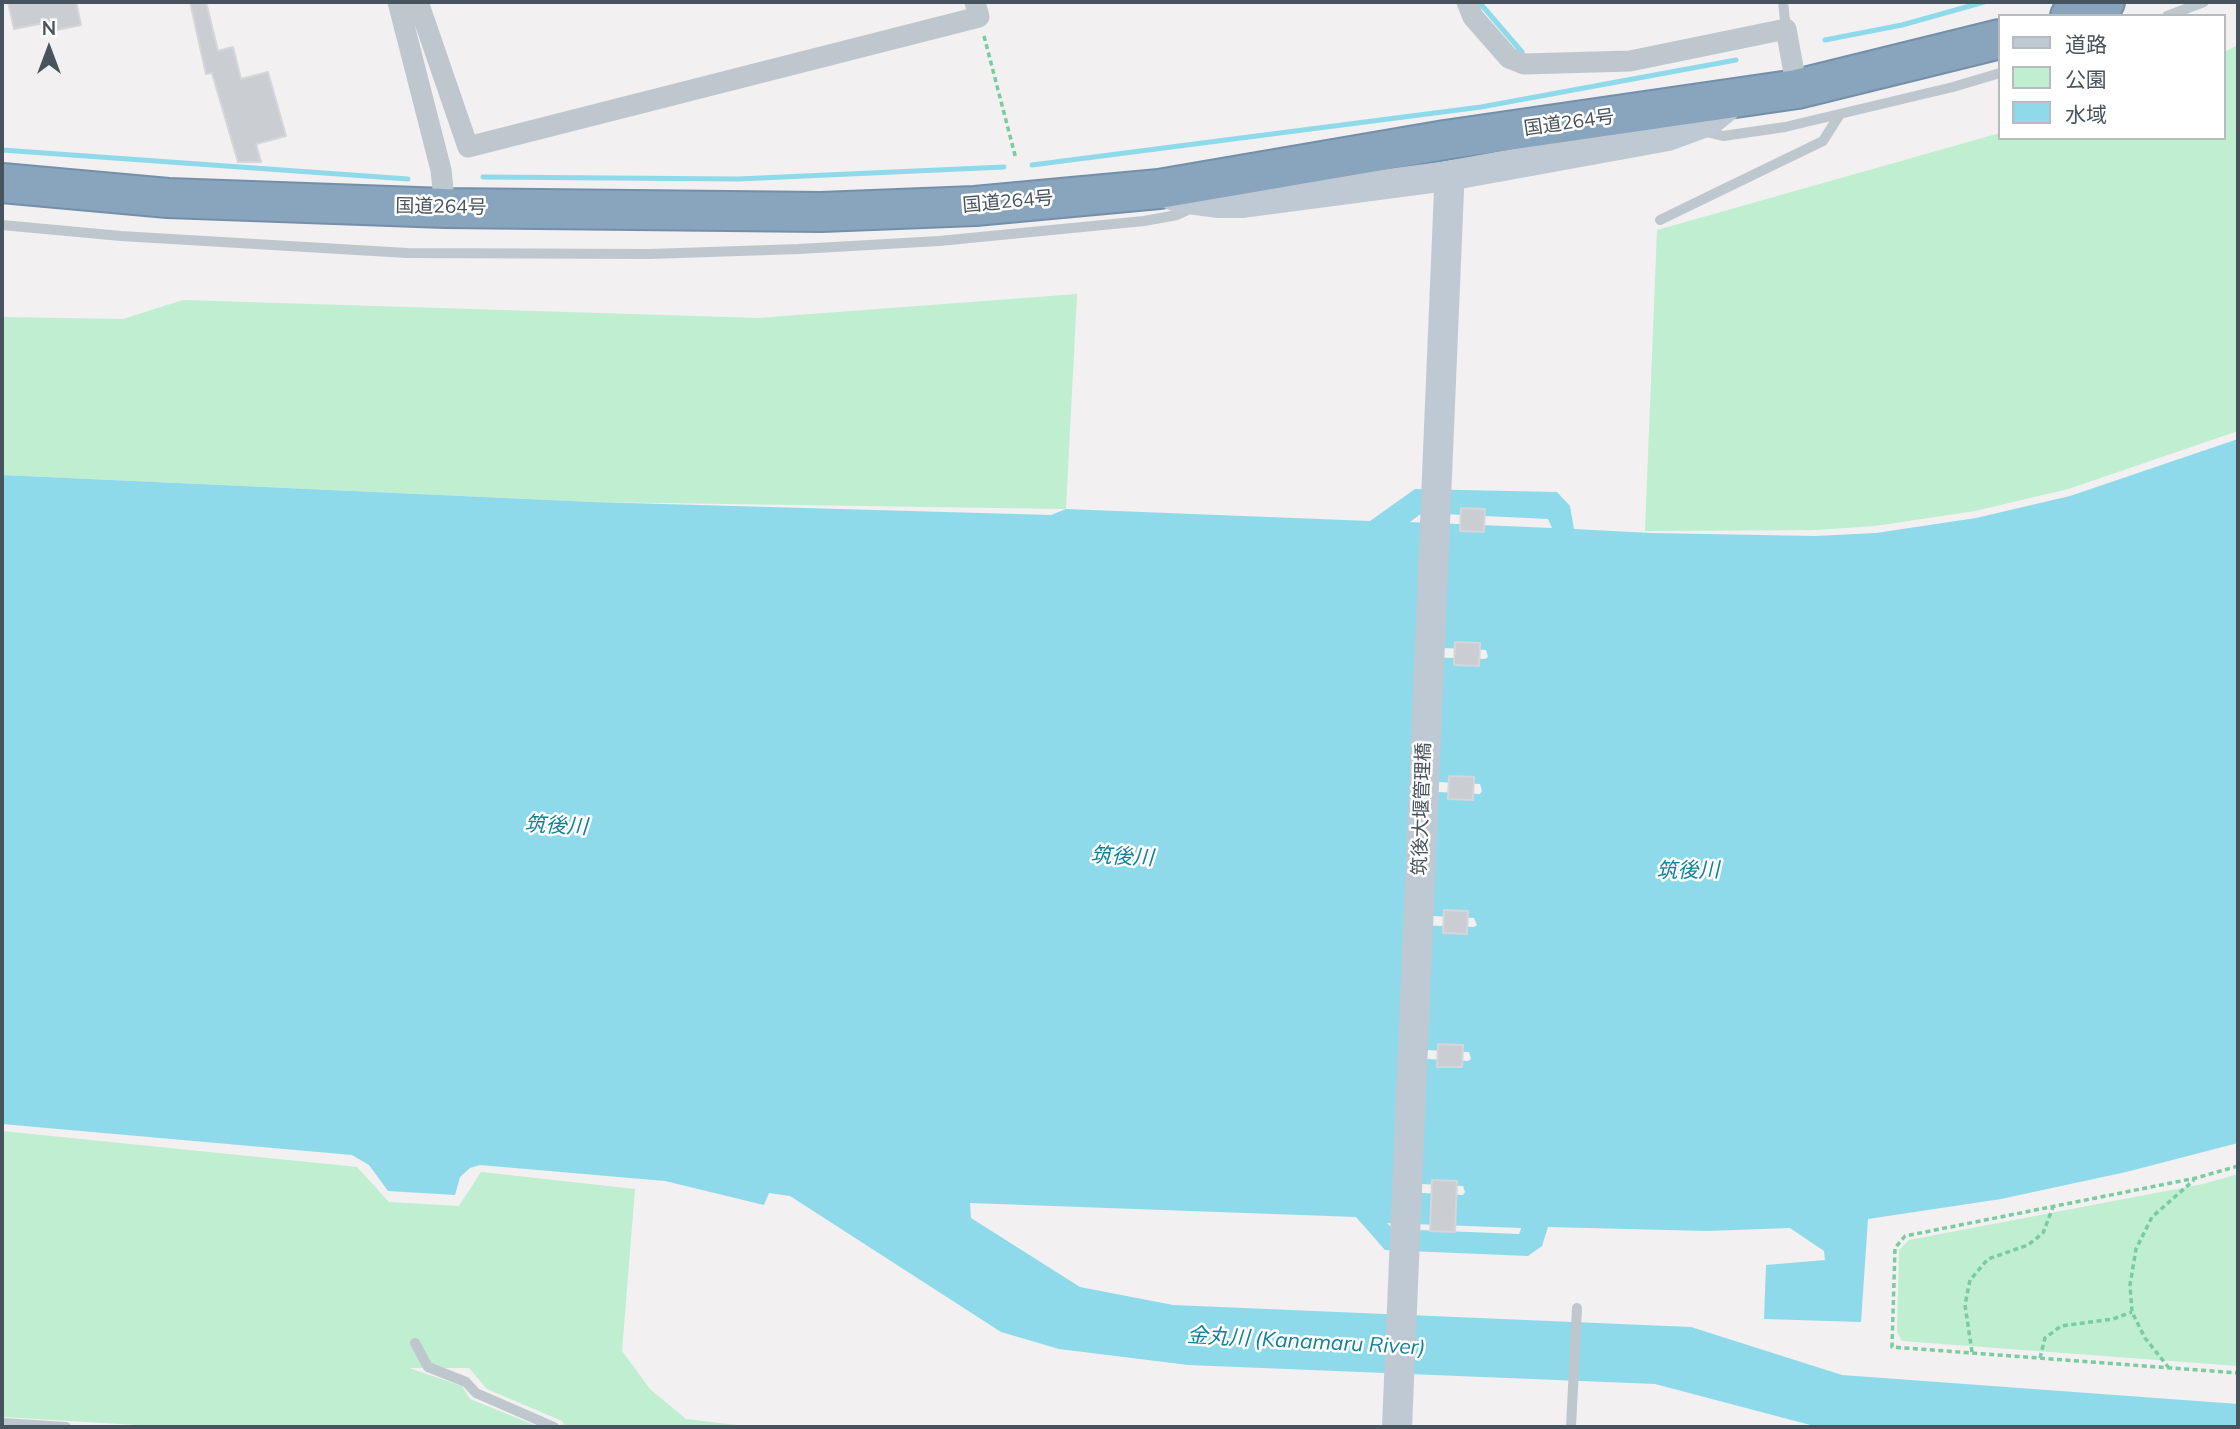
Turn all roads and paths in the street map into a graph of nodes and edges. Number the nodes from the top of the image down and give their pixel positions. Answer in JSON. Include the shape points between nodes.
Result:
{"nodes":[{"id":1,"x":398,"y":2,"type":"edge"},
{"id":2,"x":418,"y":2,"type":"edge"},
{"id":3,"x":1467,"y":2,"type":"edge"},
{"id":4,"x":1783,"y":2,"type":"edge"},
{"id":5,"x":2105,"y":2,"type":"edge"},
{"id":6,"x":2204,"y":2,"type":"edge"},
{"id":7,"x":977,"y":9,"type":"edge"},
{"id":8,"x":2075,"y":14,"type":"edge"},
{"id":9,"x":2172,"y":14,"type":"edge"},
{"id":10,"x":1786,"y":29,"type":"junction"},
{"id":11,"x":1998,"y":39,"type":"edge"},
{"id":12,"x":1998,"y":74,"type":"edge"},
{"id":13,"x":1797,"y":89,"type":"junction"},
{"id":14,"x":1737,"y":98,"type":"junction"},
{"id":15,"x":1840,"y":114,"type":"junction"},
{"id":16,"x":1689,"y":128,"type":"junction"},
{"id":17,"x":1016,"y":159,"type":"dead end"},
{"id":18,"x":2,"y":183,"type":"edge"},
{"id":19,"x":1448,"y":183,"type":"junction"},
{"id":20,"x":1159,"y":189,"type":"junction"},
{"id":21,"x":1200,"y":201,"type":"junction"},
{"id":22,"x":445,"y":208,"type":"junction"},
{"id":23,"x":1660,"y":220,"type":"dead end"},
{"id":24,"x":2,"y":225,"type":"edge"},
{"id":25,"x":2238,"y":1166,"type":"edge"},
{"id":26,"x":2196,"y":1178,"type":"junction"},
{"id":27,"x":2053,"y":1207,"type":"junction"},
{"id":28,"x":1577,"y":1308,"type":"dead end"},
{"id":29,"x":2132,"y":1312,"type":"junction"},
{"id":30,"x":415,"y":1343,"type":"dead end"},
{"id":31,"x":1972,"y":1353,"type":"junction"},
{"id":32,"x":2040,"y":1358,"type":"junction"},
{"id":33,"x":2169,"y":1368,"type":"junction"},
{"id":34,"x":2238,"y":1373,"type":"edge"},
{"id":35,"x":2,"y":1423,"type":"edge"},
{"id":36,"x":66,"y":1427,"type":"edge"},
{"id":37,"x":554,"y":1427,"type":"edge"},
{"id":38,"x":1397,"y":1427,"type":"edge"},
{"id":39,"x":1571,"y":1427,"type":"edge"}],
"edges":[{"from":1,"to":22,"type":"street","via":[[441,170]]},
{"from":2,"to":7,"type":"street","via":[[468,147]]},
{"from":3,"to":10,"type":"street","via":[[1473,18],[1510,58],[1524,64],[1630,61]]},
{"from":4,"to":10,"type":"lane"},
{"from":5,"to":8,"type":"highway"},
{"from":6,"to":9,"type":"lane"},
{"from":7,"to":17,"type":"path"},
{"from":10,"to":13,"type":"street"},
{"from":11,"to":13,"type":"highway","name":"国道264号"},
{"from":12,"to":15,"type":"lane"},
{"from":13,"to":14,"type":"highway","name":"国道264号"},
{"from":14,"to":16,"type":"street","via":[[1709,121]]},
{"from":14,"to":20,"type":"highway","name":"国道264号","via":[[1445,140]]},
{"from":15,"to":16,"type":"lane","via":[[1723,136]]},
{"from":15,"to":23,"type":"lane","via":[[1823,141]]},
{"from":16,"to":19,"type":"street","via":[[1631,145]]},
{"from":18,"to":22,"type":"highway","name":"国道264号","via":[[169,198]]},
{"from":19,"to":21,"type":"street","via":[[1242,203]]},
{"from":19,"to":38,"type":"street","name":"筑後大堰管理橋"},
{"from":20,"to":21,"type":"street"},
{"from":20,"to":22,"type":"highway","name":"国道264号","via":[[975,206],[821,212]]},
{"from":21,"to":24,"type":"lane","via":[[1192,210],[1177,215],[1078,229],[901,243],[650,254],[407,253]]},
{"from":25,"to":26,"type":"path"},
{"from":26,"to":27,"type":"path"},
{"from":26,"to":29,"type":"path","via":[[2152,1217],[2136,1249],[2130,1284]]},
{"from":27,"to":31,"type":"path","via":[[2043,1233],[2028,1245],[1988,1259],[1970,1280],[1965,1305]]},
{"from":27,"to":31,"type":"path","via":[[1905,1236],[1895,1248],[1892,1347]]},
{"from":28,"to":39,"type":"lane"},
{"from":29,"to":32,"type":"path","via":[[2061,1326],[2045,1338]]},
{"from":29,"to":33,"type":"path"},
{"from":30,"to":37,"type":"lane","via":[[428,1367]]},
{"from":31,"to":32,"type":"path"},
{"from":32,"to":33,"type":"path"},
{"from":33,"to":34,"type":"path"},
{"from":35,"to":36,"type":"lane"}]}
